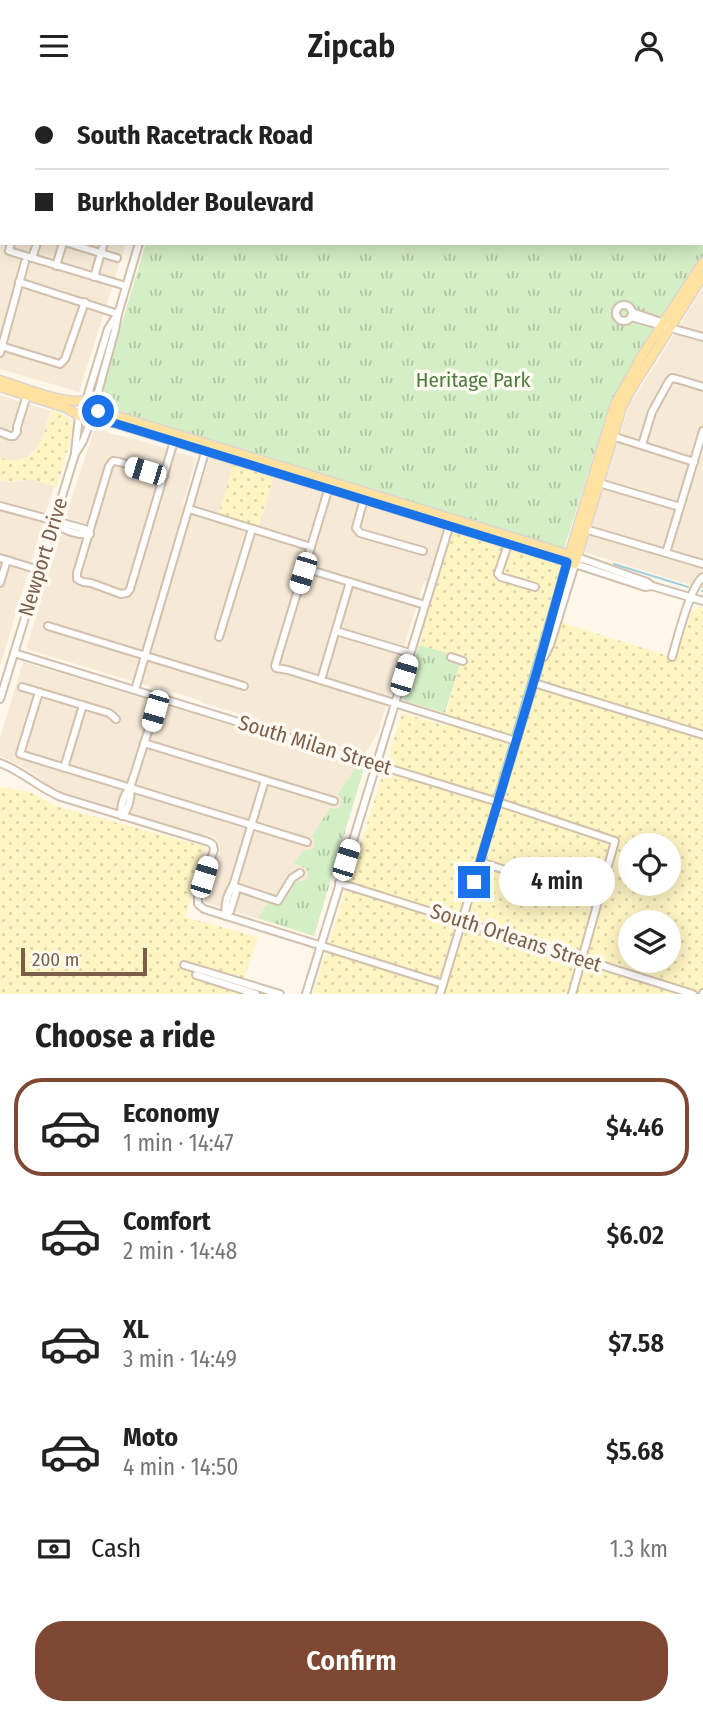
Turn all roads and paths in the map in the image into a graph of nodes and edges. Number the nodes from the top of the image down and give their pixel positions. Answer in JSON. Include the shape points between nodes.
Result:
{"nodes":[{"id":1,"x":10,"y":245,"type":"edge"},
{"id":2,"x":36,"y":245,"type":"edge"},
{"id":3,"x":64,"y":245,"type":"edge"},
{"id":4,"x":72,"y":245,"type":"edge"},
{"id":5,"x":103,"y":245,"type":"edge"},
{"id":6,"x":138,"y":245,"type":"edge"},
{"id":7,"x":101,"y":254,"type":"junction"},
{"id":8,"x":117,"y":258,"type":"dead end"},
{"id":9,"x":29,"y":260,"type":"junction"},
{"id":10,"x":703,"y":262,"type":"edge"},
{"id":11,"x":56,"y":266,"type":"junction"},
{"id":12,"x":94,"y":277,"type":"junction"},
{"id":13,"x":703,"y":277,"type":"edge"},
{"id":14,"x":19,"y":282,"type":"junction"},
{"id":15,"x":126,"y":286,"type":"junction"},
{"id":16,"x":85,"y":302,"type":"junction"},
{"id":17,"x":118,"y":314,"type":"junction"},
{"id":18,"x":632,"y":315,"type":"dead end"},
{"id":19,"x":665,"y":325,"type":"junction"},
{"id":20,"x":703,"y":337,"type":"edge"},
{"id":21,"x":1,"y":349,"type":"edge"},
{"id":22,"x":0,"y":380,"type":"edge"},
{"id":23,"x":0,"y":387,"type":"edge"},
{"id":24,"x":703,"y":387,"type":"edge"},
{"id":25,"x":27,"y":395,"type":"junction"},
{"id":26,"x":90,"y":403,"type":"junction"},
{"id":27,"x":79,"y":415,"type":"junction"},
{"id":28,"x":92,"y":420,"type":"junction"},
{"id":29,"x":703,"y":431,"type":"edge"},
{"id":30,"x":0,"y":432,"type":"edge"},
{"id":31,"x":609,"y":435,"type":"junction"},
{"id":32,"x":174,"y":441,"type":"junction"},
{"id":33,"x":642,"y":445,"type":"junction"},
{"id":34,"x":206,"y":448,"type":"junction"},
{"id":35,"x":75,"y":454,"type":"junction"},
{"id":36,"x":694,"y":462,"type":"junction"},
{"id":37,"x":164,"y":476,"type":"junction"},
{"id":38,"x":599,"y":483,"type":"junction"},
{"id":39,"x":329,"y":485,"type":"junction"},
{"id":40,"x":364,"y":499,"type":"junction"},
{"id":41,"x":0,"y":506,"type":"edge"},
{"id":42,"x":680,"y":507,"type":"junction"},
{"id":43,"x":189,"y":509,"type":"junction"},
{"id":44,"x":54,"y":522,"type":"junction"},
{"id":45,"x":450,"y":522,"type":"junction"},
{"id":46,"x":252,"y":529,"type":"junction"},
{"id":47,"x":585,"y":529,"type":"junction"},
{"id":48,"x":90,"y":534,"type":"junction"},
{"id":49,"x":509,"y":544,"type":"junction"},
{"id":50,"x":311,"y":547,"type":"junction"},
{"id":51,"x":423,"y":551,"type":"dead end"},
{"id":52,"x":666,"y":553,"type":"junction"},
{"id":53,"x":3,"y":559,"type":"edge"},
{"id":54,"x":572,"y":560,"type":"junction"},
{"id":55,"x":703,"y":564,"type":"edge"},
{"id":56,"x":304,"y":568,"type":"junction"},
{"id":57,"x":39,"y":570,"type":"junction"},
{"id":58,"x":703,"y":577,"type":"edge"},
{"id":59,"x":350,"y":582,"type":"junction"},
{"id":60,"x":0,"y":583,"type":"edge"},
{"id":61,"x":536,"y":587,"type":"dead end"},
{"id":62,"x":691,"y":597,"type":"junction"},
{"id":63,"x":703,"y":601,"type":"edge"},
{"id":64,"x":425,"y":605,"type":"junction"},
{"id":65,"x":48,"y":626,"type":"dead end"},
{"id":66,"x":336,"y":631,"type":"junction"},
{"id":67,"x":219,"y":637,"type":"dead end"},
{"id":68,"x":14,"y":653,"type":"junction"},
{"id":69,"x":410,"y":653,"type":"junction"},
{"id":70,"x":145,"y":656,"type":"junction"},
{"id":71,"x":451,"y":657,"type":"dead end"},
{"id":72,"x":672,"y":657,"type":"dead end"},
{"id":73,"x":463,"y":661,"type":"dead end"},
{"id":74,"x":321,"y":680,"type":"junction"},
{"id":75,"x":534,"y":683,"type":"junction"},
{"id":76,"x":244,"y":686,"type":"dead end"},
{"id":77,"x":22,"y":687,"type":"dead end"},
{"id":78,"x":135,"y":690,"type":"junction"},
{"id":79,"x":39,"y":692,"type":"junction"},
{"id":80,"x":159,"y":698,"type":"junction"},
{"id":81,"x":0,"y":699,"type":"edge"},
{"id":82,"x":395,"y":702,"type":"junction"},
{"id":83,"x":83,"y":705,"type":"junction"},
{"id":84,"x":116,"y":719,"type":"dead end"},
{"id":85,"x":703,"y":735,"type":"edge"},
{"id":86,"x":516,"y":741,"type":"junction"},
{"id":87,"x":144,"y":743,"type":"junction"},
{"id":88,"x":0,"y":762,"type":"edge"},
{"id":89,"x":376,"y":764,"type":"junction"},
{"id":90,"x":64,"y":768,"type":"junction"},
{"id":91,"x":265,"y":780,"type":"junction"},
{"id":92,"x":130,"y":788,"type":"junction"},
{"id":93,"x":334,"y":801,"type":"dead end"},
{"id":94,"x":498,"y":801,"type":"junction"},
{"id":95,"x":122,"y":816,"type":"junction"},
{"id":96,"x":251,"y":825,"type":"junction"},
{"id":97,"x":307,"y":842,"type":"dead end"},
{"id":98,"x":480,"y":862,"type":"junction"},
{"id":99,"x":300,"y":873,"type":"dead end"},
{"id":100,"x":339,"y":883,"type":"junction"},
{"id":101,"x":233,"y":886,"type":"junction"},
{"id":102,"x":598,"y":898,"type":"junction"},
{"id":103,"x":226,"y":916,"type":"junction"},
{"id":104,"x":462,"y":921,"type":"junction"},
{"id":105,"x":321,"y":945,"type":"junction"},
{"id":106,"x":581,"y":958,"type":"junction"},
{"id":107,"x":184,"y":965,"type":"dead end"},
{"id":108,"x":196,"y":975,"type":"dead end"},
{"id":109,"x":443,"y":984,"type":"junction"},
{"id":110,"x":256,"y":994,"type":"edge"},
{"id":111,"x":280,"y":994,"type":"edge"},
{"id":112,"x":306,"y":994,"type":"edge"},
{"id":113,"x":440,"y":994,"type":"edge"},
{"id":114,"x":572,"y":994,"type":"edge"},
{"id":115,"x":693,"y":994,"type":"edge"}],
"edges":[{"from":1,"to":9,"type":"street","via":[[9,251]]},
{"from":2,"to":9,"type":"street"},
{"from":3,"to":11,"type":"street"},
{"from":4,"to":7,"type":"street"},
{"from":5,"to":7,"type":"street"},
{"from":6,"to":15,"type":"street"},
{"from":7,"to":8,"type":"street"},
{"from":7,"to":12,"type":"street"},
{"from":9,"to":11,"type":"street"},
{"from":9,"to":14,"type":"street"},
{"from":10,"to":19,"type":"main road"},
{"from":11,"to":12,"type":"street"},
{"from":12,"to":15,"type":"street"},
{"from":13,"to":19,"type":"main road"},
{"from":14,"to":16,"type":"street"},
{"from":14,"to":21,"type":"street"},
{"from":15,"to":17,"type":"street"},
{"from":16,"to":17,"type":"street"},
{"from":16,"to":21,"type":"street","via":[[60,364]]},
{"from":17,"to":26,"type":"street"},
{"from":18,"to":19,"type":"street"},
{"from":19,"to":20,"type":"street"},
{"from":19,"to":31,"type":"main road"},
{"from":22,"to":26,"type":"main road"},
{"from":23,"to":25,"type":"main road"},
{"from":24,"to":33,"type":"street","via":[[669,381],[652,412]]},
{"from":25,"to":27,"type":"main road"},
{"from":25,"to":30,"type":"street","via":[[15,436]]},
{"from":26,"to":27,"type":"main road","via":[[78,408]]},
{"from":26,"to":28,"type":"main road","via":[[97,414]]},
{"from":26,"to":34,"type":"main road"},
{"from":27,"to":28,"type":"main road"},
{"from":27,"to":35,"type":"street","name":"Newport Drive"},
{"from":28,"to":32,"type":"main road"},
{"from":28,"to":35,"type":"street","name":"Newport Drive"},
{"from":29,"to":36,"type":"street"},
{"from":31,"to":33,"type":"street"},
{"from":31,"to":38,"type":"main road"},
{"from":31,"to":54,"type":"main road"},
{"from":32,"to":34,"type":"main road"},
{"from":32,"to":37,"type":"street"},
{"from":33,"to":36,"type":"street"},
{"from":34,"to":39,"type":"main road"},
{"from":34,"to":43,"type":"street"},
{"from":35,"to":44,"type":"street","name":"Newport Drive"},
{"from":36,"to":42,"type":"street"},
{"from":37,"to":48,"type":"street","via":[[113,461]]},
{"from":37,"to":48,"type":"street","via":[[127,593],[77,579]]},
{"from":38,"to":42,"type":"street"},
{"from":38,"to":47,"type":"main road"},
{"from":39,"to":40,"type":"main road"},
{"from":39,"to":45,"type":"main road"},
{"from":39,"to":50,"type":"street"},
{"from":40,"to":45,"type":"main road"},
{"from":40,"to":51,"type":"street","via":[[356,523],[360,533]]},
{"from":41,"to":44,"type":"street"},
{"from":42,"to":52,"type":"street"},
{"from":43,"to":46,"type":"street"},
{"from":43,"to":70,"type":"street"},
{"from":44,"to":48,"type":"street"},
{"from":44,"to":57,"type":"street","name":"Newport Drive"},
{"from":45,"to":49,"type":"main road"},
{"from":45,"to":54,"type":"main road"},
{"from":45,"to":64,"type":"street"},
{"from":46,"to":50,"type":"street"},
{"from":46,"to":67,"type":"street"},
{"from":47,"to":52,"type":"street"},
{"from":47,"to":54,"type":"main road"},
{"from":49,"to":54,"type":"main road"},
{"from":49,"to":61,"type":"street","via":[[498,574]]},
{"from":50,"to":56,"type":"street"},
{"from":52,"to":55,"type":"street"},
{"from":53,"to":57,"type":"street"},
{"from":53,"to":60,"type":"street"},
{"from":54,"to":62,"type":"street","via":[[645,587]]},
{"from":54,"to":75,"type":"street"},
{"from":56,"to":59,"type":"street"},
{"from":56,"to":74,"type":"street","via":[[275,666]]},
{"from":57,"to":68,"type":"street","name":"Newport Drive"},
{"from":58,"to":62,"type":"street"},
{"from":59,"to":64,"type":"street"},
{"from":59,"to":66,"type":"street"},
{"from":62,"to":63,"type":"street"},
{"from":62,"to":72,"type":"street"},
{"from":64,"to":69,"type":"street"},
{"from":65,"to":70,"type":"street"},
{"from":66,"to":69,"type":"street"},
{"from":66,"to":74,"type":"street"},
{"from":68,"to":78,"type":"street","name":"South Milan Street"},
{"from":68,"to":81,"type":"street","name":"Newport Drive"},
{"from":69,"to":82,"type":"street"},
{"from":70,"to":76,"type":"street"},
{"from":70,"to":78,"type":"street"},
{"from":71,"to":73,"type":"street"},
{"from":74,"to":82,"type":"street"},
{"from":75,"to":85,"type":"street"},
{"from":75,"to":86,"type":"street"},
{"from":77,"to":79,"type":"street"},
{"from":78,"to":80,"type":"street","name":"South Milan Street"},
{"from":79,"to":83,"type":"street"},
{"from":79,"to":90,"type":"street","via":[[20,754]]},
{"from":80,"to":87,"type":"street"},
{"from":80,"to":89,"type":"street","name":"South Milan Street"},
{"from":82,"to":86,"type":"street"},
{"from":82,"to":89,"type":"street"},
{"from":83,"to":84,"type":"street"},
{"from":83,"to":90,"type":"street"},
{"from":86,"to":94,"type":"street"},
{"from":87,"to":91,"type":"street"},
{"from":87,"to":92,"type":"street"},
{"from":88,"to":95,"type":"street","via":[[53,794]]},
{"from":89,"to":94,"type":"street","name":"South Milan Street"},
{"from":89,"to":100,"type":"street"},
{"from":90,"to":92,"type":"street"},
{"from":91,"to":93,"type":"street"},
{"from":91,"to":96,"type":"street"},
{"from":92,"to":95,"type":"street"},
{"from":92,"to":96,"type":"street"},
{"from":94,"to":98,"type":"street"},
{"from":94,"to":102,"type":"street","name":"South Milan Street","via":[[615,841]]},
{"from":95,"to":103,"type":"street","via":[[213,845],[198,904]]},
{"from":96,"to":97,"type":"street"},
{"from":96,"to":101,"type":"street"},
{"from":98,"to":102,"type":"street"},
{"from":98,"to":104,"type":"street"},
{"from":99,"to":101,"type":"street","via":[[278,901]]},
{"from":100,"to":104,"type":"street","name":"South Orleans Street"},
{"from":100,"to":105,"type":"street"},
{"from":101,"to":103,"type":"street","via":[[236,892]]},
{"from":102,"to":106,"type":"street"},
{"from":103,"to":105,"type":"street"},
{"from":104,"to":106,"type":"street","name":"South Orleans Street"},
{"from":104,"to":109,"type":"street"},
{"from":105,"to":109,"type":"street"},
{"from":105,"to":112,"type":"street"},
{"from":106,"to":114,"type":"street"},
{"from":106,"to":115,"type":"street","name":"South Orleans Street"},
{"from":107,"to":111,"type":"street"},
{"from":108,"to":110,"type":"street"},
{"from":109,"to":113,"type":"street"}]}
